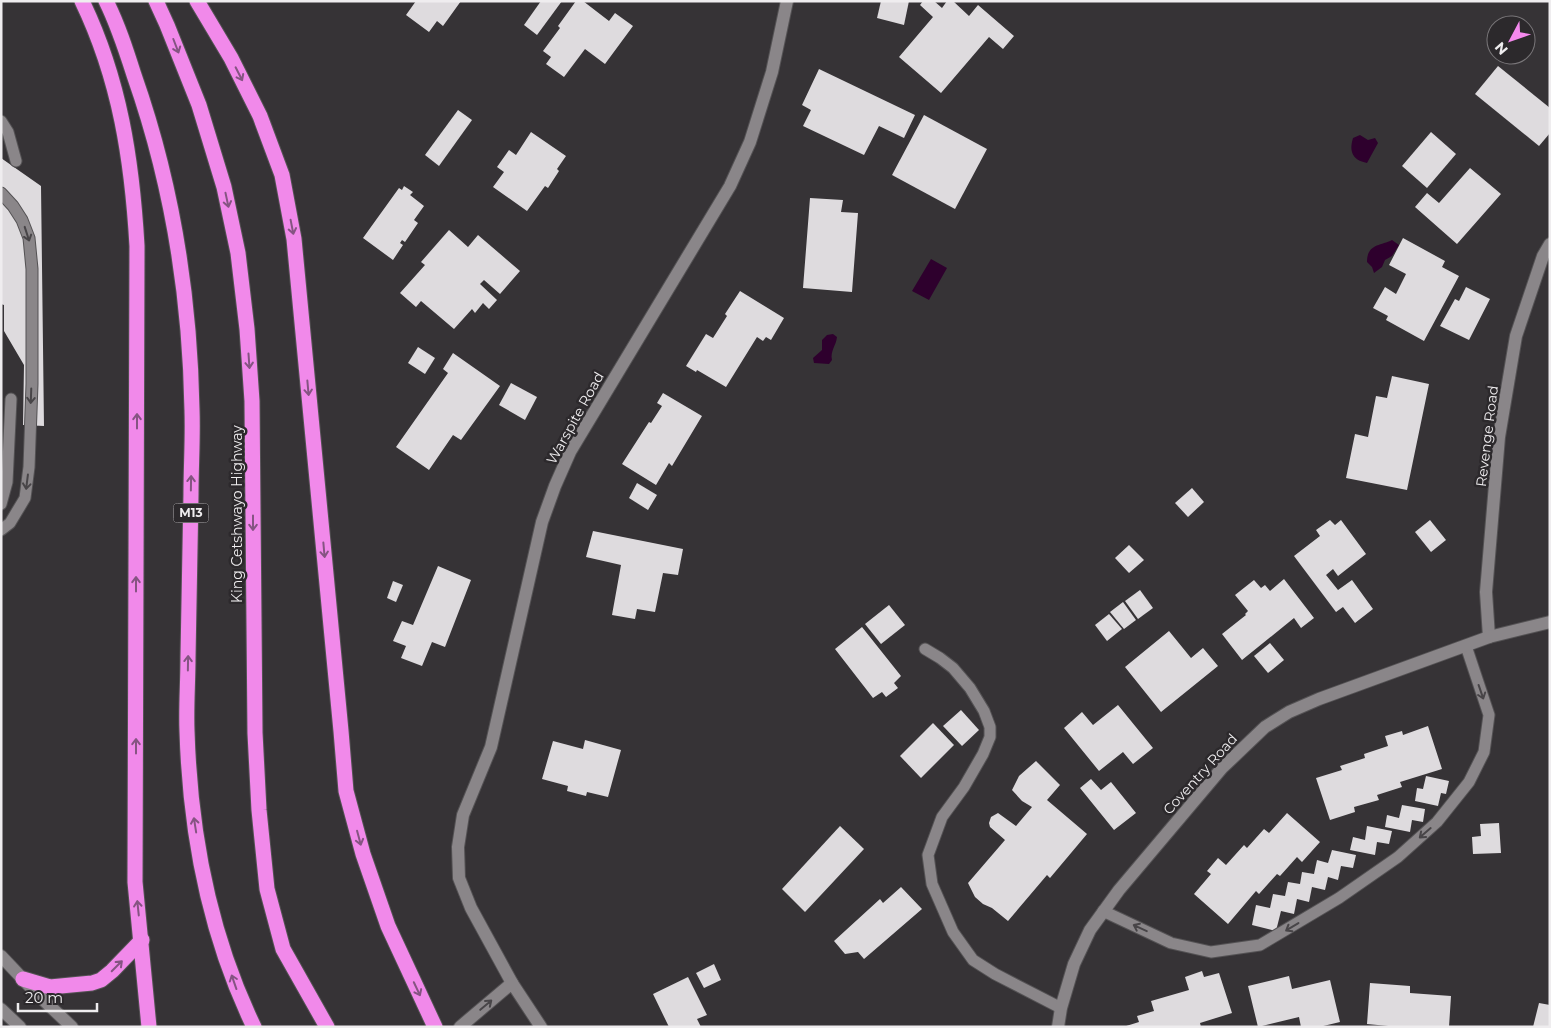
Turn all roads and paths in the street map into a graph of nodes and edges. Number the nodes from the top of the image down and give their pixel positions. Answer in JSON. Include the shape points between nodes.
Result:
{"nodes":[{"id":1,"x":82,"y":1,"type":"edge"},
{"id":2,"x":106,"y":1,"type":"edge"},
{"id":3,"x":156,"y":1,"type":"edge"},
{"id":4,"x":197,"y":1,"type":"edge"},
{"id":5,"x":787,"y":1,"type":"edge"},
{"id":6,"x":1,"y":121,"type":"edge"},
{"id":7,"x":16,"y":161,"type":"dead end"},
{"id":8,"x":1,"y":193,"type":"edge"},
{"id":9,"x":1550,"y":244,"type":"edge"},
{"id":10,"x":11,"y":399,"type":"dead end"},
{"id":11,"x":1,"y":504,"type":"edge"},
{"id":12,"x":1,"y":530,"type":"edge"},
{"id":13,"x":1550,"y":622,"type":"edge"},
{"id":14,"x":1489,"y":637,"type":"junction"},
{"id":15,"x":1466,"y":646,"type":"junction"},
{"id":16,"x":925,"y":649,"type":"dead end"},
{"id":17,"x":1103,"y":911,"type":"junction"},
{"id":18,"x":142,"y":940,"type":"junction"},
{"id":19,"x":1,"y":956,"type":"edge"},
{"id":20,"x":23,"y":980,"type":"junction"},
{"id":21,"x":512,"y":983,"type":"junction"},
{"id":22,"x":1061,"y":1008,"type":"junction"},
{"id":23,"x":1,"y":1009,"type":"edge"},
{"id":24,"x":324,"y":1024,"type":"edge"},
{"id":25,"x":20,"y":1027,"type":"edge"},
{"id":26,"x":72,"y":1027,"type":"edge"},
{"id":27,"x":149,"y":1027,"type":"edge"},
{"id":28,"x":254,"y":1027,"type":"edge"},
{"id":29,"x":435,"y":1027,"type":"edge"},
{"id":30,"x":460,"y":1027,"type":"edge"},
{"id":31,"x":541,"y":1027,"type":"edge"},
{"id":32,"x":1058,"y":1027,"type":"edge"}],
"edges":[{"from":18,"to":1,"type":"highway","one_way":true,"via":[[136,882],[135,200],[126,137],[112,78],[98,34]]},
{"from":28,"to":2,"type":"highway","number":"M13","one_way":true,"via":[[220,941],[204,878],[191,798],[187,731],[192,411],[189,333],[177,234],[161,161],[141,94]]},
{"from":3,"to":24,"type":"highway","name":"King Cetshwayo Highway","one_way":true,"via":[[199,105],[224,187],[238,253],[252,401],[254,733],[267,889],[284,950]]},
{"from":4,"to":29,"type":"highway","one_way":true,"via":[[260,116],[282,175],[294,239],[346,791],[388,926]]},
{"from":5,"to":21,"type":"street","name":"Warspite Road","via":[[772,72],[750,142],[734,177],[570,452],[542,522],[491,747],[463,815],[458,847],[459,878]]},
{"from":6,"to":7,"type":"lane","via":[[8,132]]},
{"from":8,"to":12,"type":"lane","one_way":true,"via":[[13,206],[29,238],[32,270],[29,467],[25,498],[10,523]]},
{"from":9,"to":14,"type":"street","name":"Revenge Road","via":[[1540,263],[1516,336],[1499,437],[1486,592]]},
{"from":10,"to":11,"type":"lane","via":[[8,482]]},
{"from":13,"to":14,"type":"street","name":"Coventry Road"},
{"from":14,"to":15,"type":"street","name":"Coventry Road"},
{"from":15,"to":17,"type":"street","name":"Coventry Road","via":[[1319,699],[1265,727],[1222,768]]},
{"from":15,"to":17,"type":"lane","one_way":true,"via":[[1489,715],[1484,752],[1469,782],[1437,822],[1398,857],[1292,927],[1252,947],[1211,952],[1171,943]]},
{"from":16,"to":22,"type":"lane","via":[[940,658],[970,688],[990,727],[990,737],[983,754],[942,817],[928,855],[932,884],[953,932],[973,960]]},
{"from":17,"to":22,"type":"street","name":"Coventry Road","via":[[1074,964]]},
{"from":20,"to":18,"type":"highway","one_way":true,"via":[[50,987],[101,980]]},
{"from":18,"to":27,"type":"highway"},
{"from":19,"to":20,"type":"street"},
{"from":20,"to":26,"type":"street"},
{"from":30,"to":21,"type":"street","one_way":true},
{"from":21,"to":31,"type":"street","name":"Warspite Road"},
{"from":22,"to":32,"type":"street","name":"Coventry Road"},
{"from":23,"to":25,"type":"street"}]}
